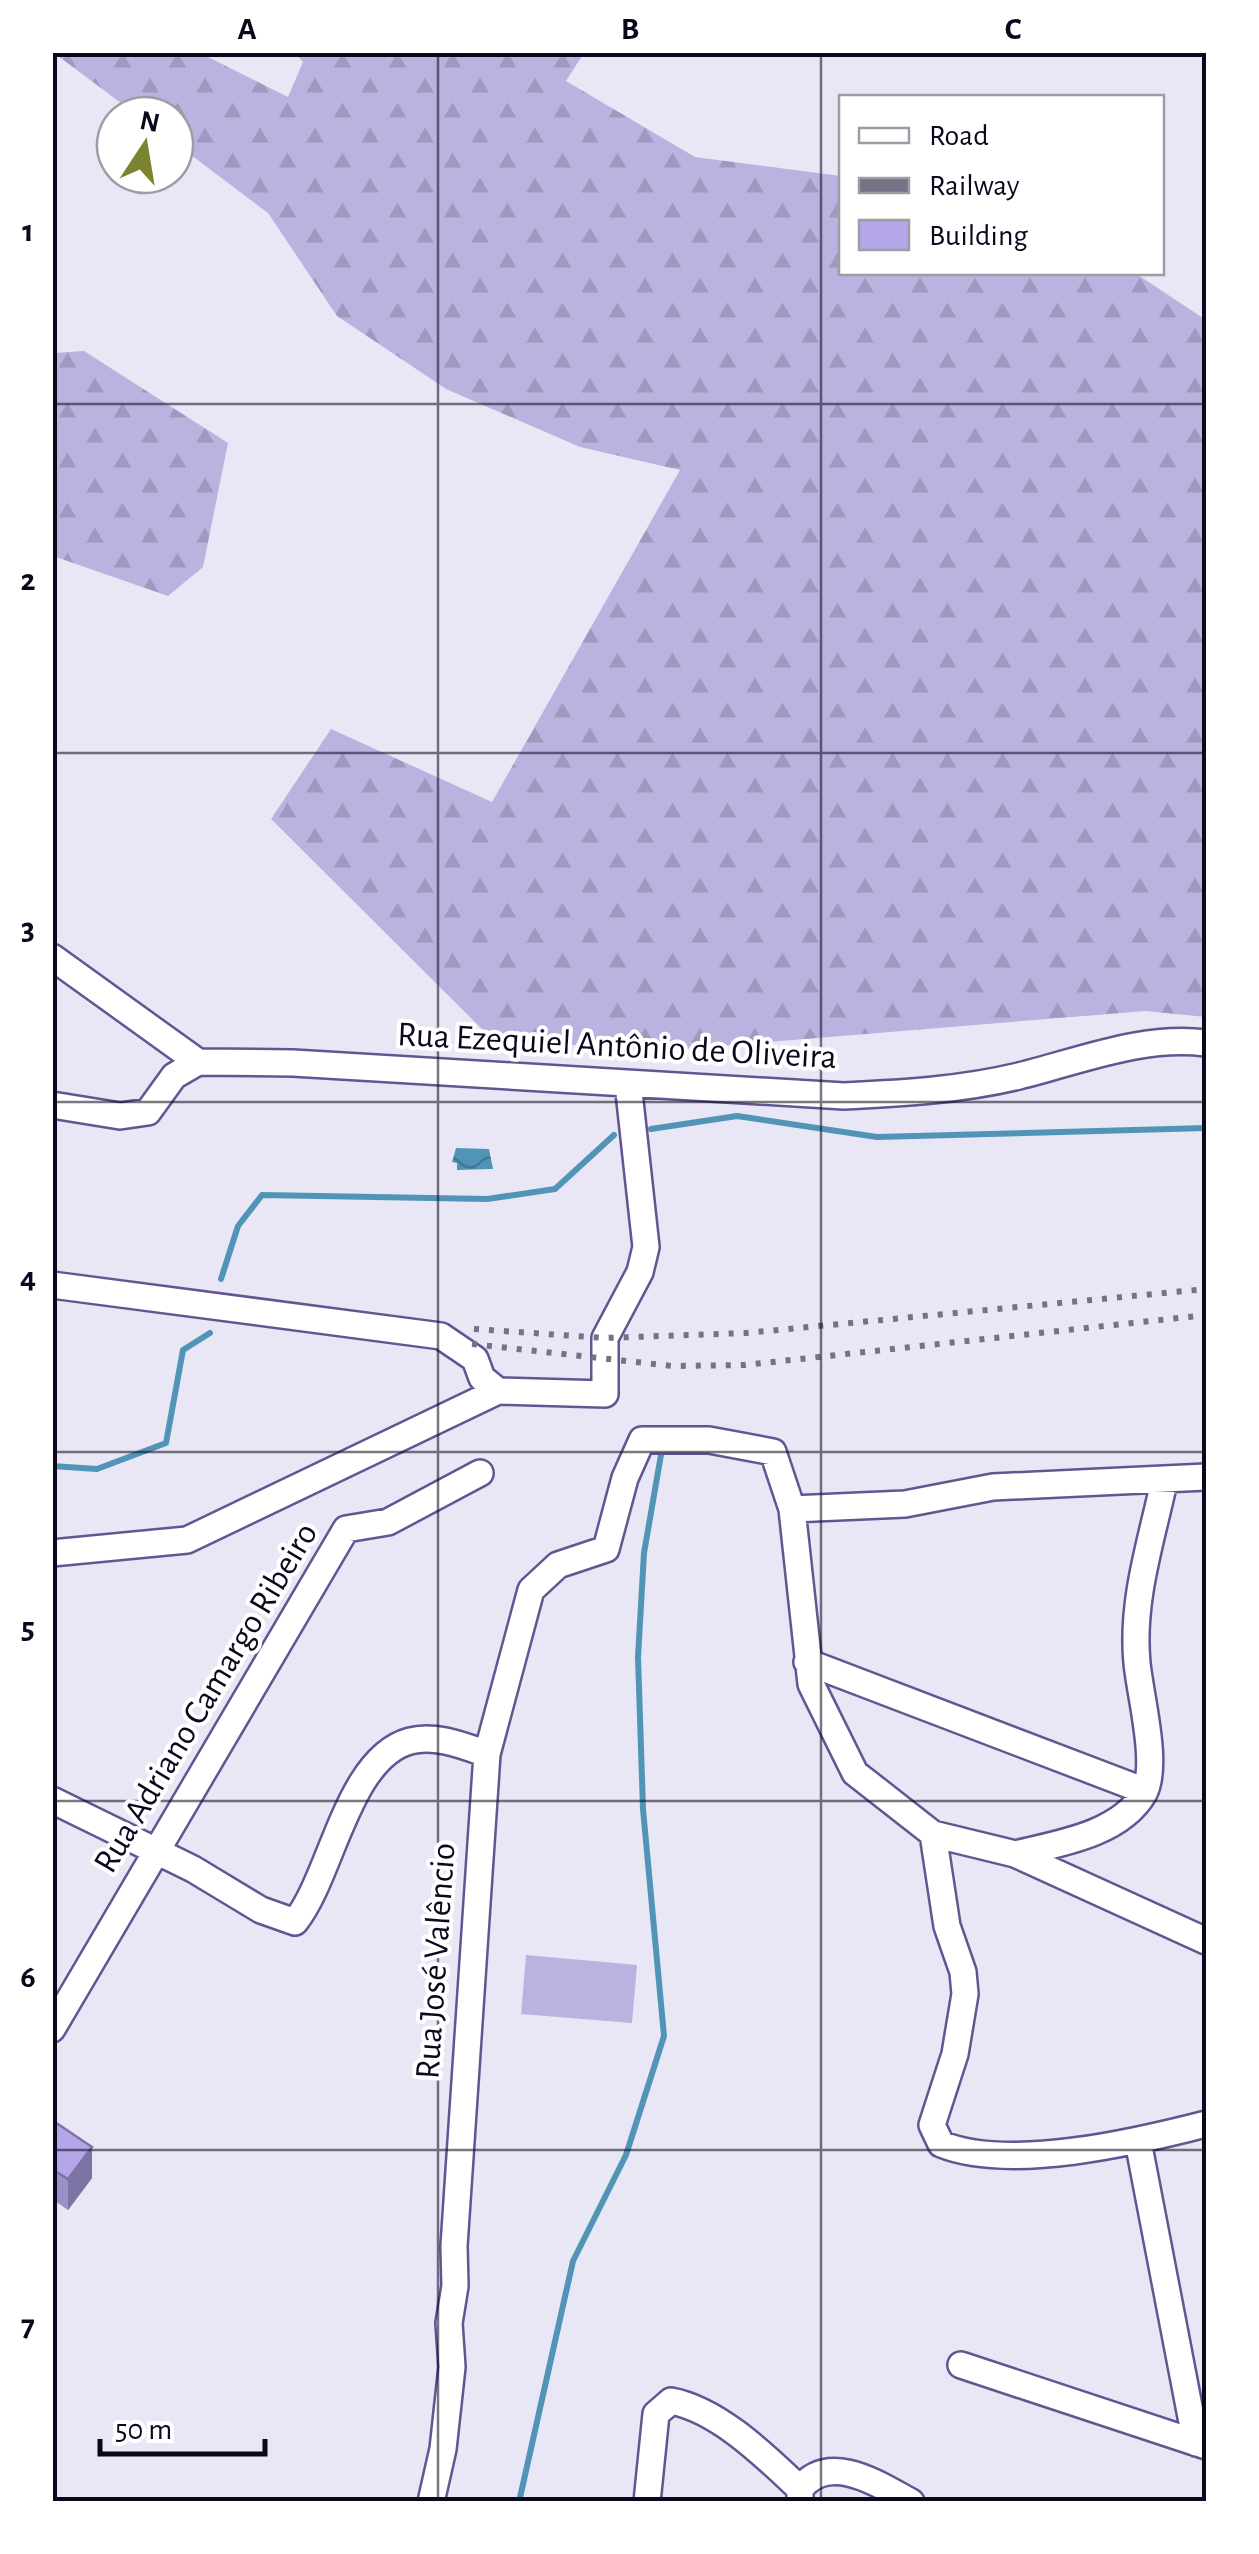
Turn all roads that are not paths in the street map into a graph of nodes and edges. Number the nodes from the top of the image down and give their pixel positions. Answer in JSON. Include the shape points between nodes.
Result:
{"nodes":[{"id":1,"x":52,"y":957,"type":"edge"},
{"id":2,"x":1206,"y":1043,"type":"edge"},
{"id":3,"x":198,"y":1062,"type":"junction"},
{"id":4,"x":628,"y":1083,"type":"junction"},
{"id":5,"x":52,"y":1105,"type":"edge"},
{"id":6,"x":52,"y":1285,"type":"edge"},
{"id":7,"x":498,"y":1391,"type":"junction"},
{"id":8,"x":480,"y":1474,"type":"dead end"},
{"id":9,"x":1206,"y":1477,"type":"edge"},
{"id":10,"x":1164,"y":1482,"type":"junction"},
{"id":11,"x":792,"y":1509,"type":"junction"},
{"id":12,"x":52,"y":1553,"type":"edge"},
{"id":13,"x":807,"y":1662,"type":"junction"},
{"id":14,"x":487,"y":1754,"type":"junction"},
{"id":15,"x":1145,"y":1792,"type":"junction"},
{"id":16,"x":52,"y":1800,"type":"edge"},
{"id":17,"x":932,"y":1834,"type":"junction"},
{"id":18,"x":156,"y":1852,"type":"junction"},
{"id":19,"x":1014,"y":1854,"type":"junction"},
{"id":20,"x":1206,"y":1941,"type":"edge"},
{"id":21,"x":52,"y":2029,"type":"edge"},
{"id":22,"x":1206,"y":2124,"type":"edge"},
{"id":23,"x":1138,"y":2142,"type":"junction"},
{"id":24,"x":960,"y":2365,"type":"dead end"},
{"id":25,"x":1201,"y":2445,"type":"edge"},
{"id":26,"x":800,"y":2496,"type":"edge"},
{"id":27,"x":431,"y":2502,"type":"edge"},
{"id":28,"x":648,"y":2502,"type":"edge"},
{"id":29,"x":912,"y":2502,"type":"edge"}],
"edges":[{"from":1,"to":3,"type":"street"},
{"from":2,"to":4,"type":"street","name":"Rua Ezequiel Antônio de Oliveira","via":[[1144,1044],[922,1092],[844,1096]]},
{"from":3,"to":4,"type":"street","name":"Rua Ezequiel Antônio de Oliveira"},
{"from":3,"to":5,"type":"street","via":[[174,1076],[148,1112],[120,1116]]},
{"from":4,"to":7,"type":"street","via":[[646,1247],[606,1338],[604,1394]]},
{"from":6,"to":7,"type":"street","via":[[441,1336],[475,1359],[482,1378]]},
{"from":7,"to":12,"type":"street","via":[[187,1540]]},
{"from":8,"to":18,"type":"street","name":"Rua Adriano Camargo Ribeiro","via":[[388,1522],[346,1529]]},
{"from":9,"to":10,"type":"street"},
{"from":10,"to":11,"type":"street","via":[[993,1487],[906,1504]]},
{"from":10,"to":15,"type":"street","via":[[1137,1614],[1149,1752]]},
{"from":11,"to":13,"type":"street"},
{"from":11,"to":14,"type":"street","name":"Rua José Valêncio","via":[[773,1452],[642,1440],[606,1549],[558,1566],[532,1590]]},
{"from":13,"to":15,"type":"street"},
{"from":13,"to":17,"type":"street","via":[[855,1773]]},
{"from":14,"to":18,"type":"street","via":[[411,1740],[384,1757],[343,1816],[308,1906],[295,1922]]},
{"from":14,"to":27,"type":"street","name":"Rua José Valêncio","via":[[448,2323],[452,2367]]},
{"from":15,"to":19,"type":"street","via":[[1095,1832]]},
{"from":16,"to":18,"type":"street"},
{"from":17,"to":19,"type":"street"},
{"from":17,"to":23,"type":"street","via":[[965,1994],[934,2135],[954,2150],[1046,2154]]},
{"from":18,"to":21,"type":"street","name":"Rua Adriano Camargo Ribeiro"},
{"from":19,"to":20,"type":"street"},
{"from":22,"to":23,"type":"street"},
{"from":23,"to":25,"type":"street"},
{"from":24,"to":25,"type":"street"},
{"from":26,"to":28,"type":"street","via":[[714,2420],[671,2401],[656,2414]]},
{"from":26,"to":29,"type":"street","via":[[816,2473],[834,2470]]}]}
